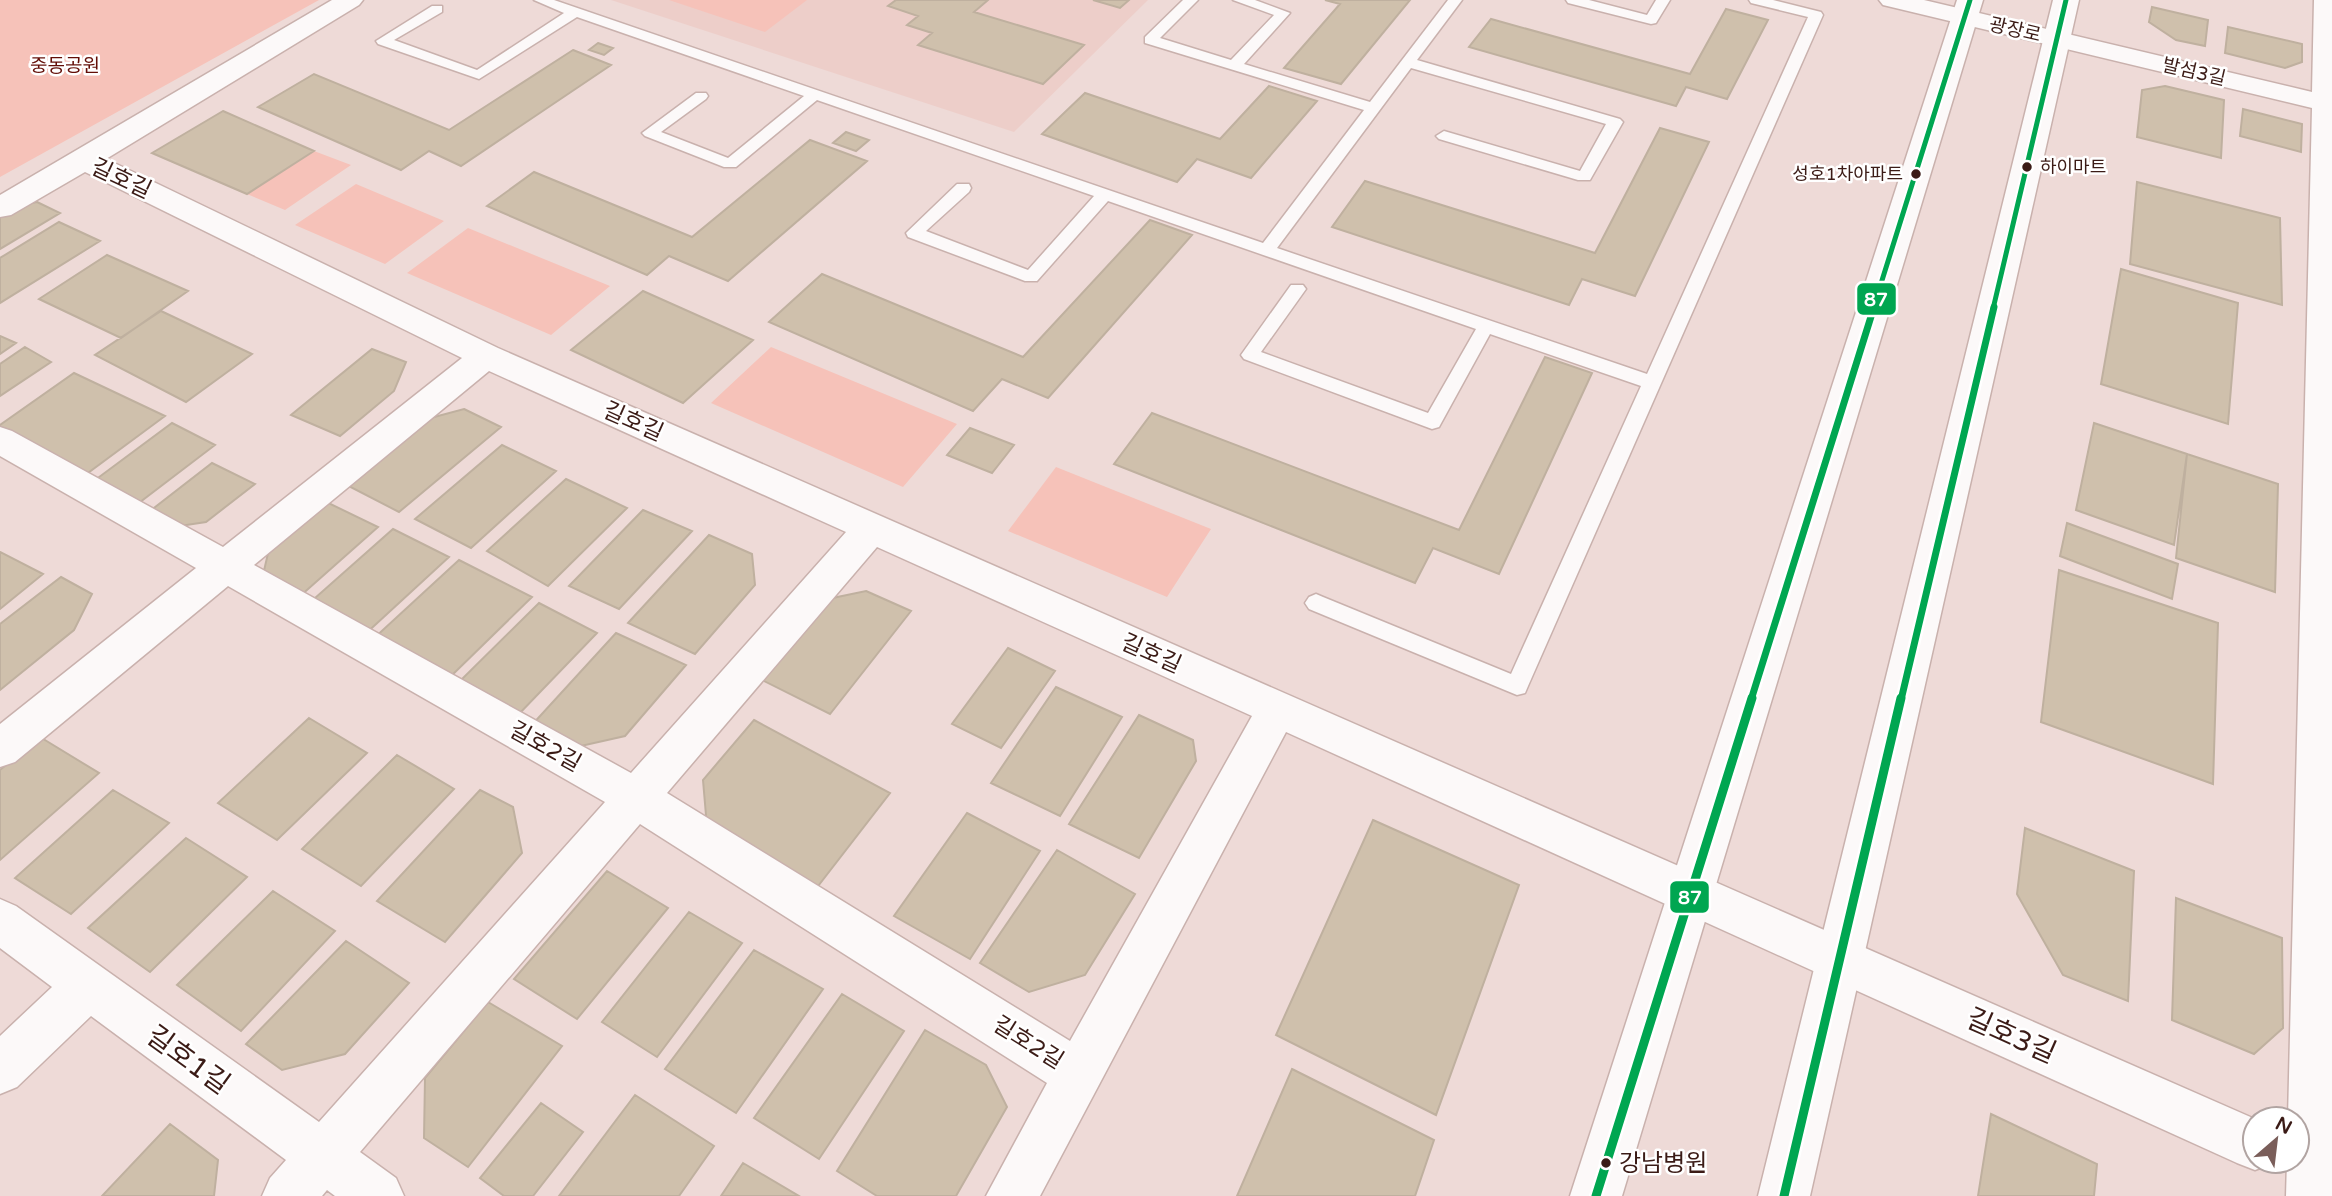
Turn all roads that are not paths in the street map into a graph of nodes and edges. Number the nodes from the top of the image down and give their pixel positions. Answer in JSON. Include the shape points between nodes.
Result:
{"nodes":[{"id":1,"x":350,"y":0,"type":"edge"},
{"id":2,"x":541,"y":0,"type":"edge"},
{"id":3,"x":1191,"y":0,"type":"edge"},
{"id":4,"x":1240,"y":0,"type":"edge"},
{"id":5,"x":1455,"y":0,"type":"edge"},
{"id":6,"x":1573,"y":0,"type":"edge"},
{"id":7,"x":1662,"y":0,"type":"edge"},
{"id":8,"x":1756,"y":0,"type":"edge"},
{"id":9,"x":1892,"y":0,"type":"edge"},
{"id":10,"x":2066,"y":0,"type":"edge"},
{"id":11,"x":2327,"y":0,"type":"edge"},
{"id":12,"x":437,"y":9,"type":"dead end"},
{"id":13,"x":1967,"y":9,"type":"edge"},
{"id":14,"x":575,"y":12,"type":"junction"},
{"id":15,"x":2057,"y":40,"type":"junction"},
{"id":16,"x":1408,"y":62,"type":"junction"},
{"id":17,"x":1234,"y":66,"type":"junction"},
{"id":18,"x":815,"y":94,"type":"junction"},
{"id":19,"x":701,"y":96,"type":"dead end"},
{"id":20,"x":2329,"y":105,"type":"edge"},
{"id":21,"x":1374,"y":108,"type":"junction"},
{"id":22,"x":1444,"y":136,"type":"dead end"},
{"id":23,"x":84,"y":160,"type":"junction"},
{"id":24,"x":963,"y":188,"type":"dead end"},
{"id":25,"x":1105,"y":194,"type":"junction"},
{"id":26,"x":0,"y":208,"type":"edge"},
{"id":27,"x":2328,"y":239,"type":"edge"},
{"id":28,"x":1267,"y":249,"type":"junction"},
{"id":29,"x":1297,"y":289,"type":"dead end"},
{"id":30,"x":1486,"y":326,"type":"junction"},
{"id":31,"x":486,"y":356,"type":"junction"},
{"id":32,"x":1652,"y":383,"type":"junction"},
{"id":33,"x":0,"y":440,"type":"edge"},
{"id":34,"x":871,"y":529,"type":"junction"},
{"id":35,"x":226,"y":568,"type":"junction"},
{"id":36,"x":1316,"y":603,"type":"dead end"},
{"id":37,"x":1277,"y":710,"type":"junction"},
{"id":38,"x":0,"y":749,"type":"edge"},
{"id":39,"x":635,"y":797,"type":"junction"},
{"id":40,"x":2325,"y":816,"type":"edge"},
{"id":41,"x":1691,"y":895,"type":"junction"},
{"id":42,"x":0,"y":921,"type":"edge"},
{"id":43,"x":1767,"y":928,"type":"joint"},
{"id":44,"x":1840,"y":961,"type":"junction"},
{"id":45,"x":88,"y":986,"type":"junction"},
{"id":46,"x":0,"y":1070,"type":"edge"},
{"id":47,"x":1078,"y":1074,"type":"junction"},
{"id":48,"x":2241,"y":1139,"type":"edge"},
{"id":49,"x":322,"y":1158,"type":"junction"},
{"id":50,"x":2312,"y":1177,"type":"edge"},
{"id":51,"x":288,"y":1196,"type":"edge"},
{"id":52,"x":378,"y":1196,"type":"edge"},
{"id":53,"x":1012,"y":1196,"type":"edge"},
{"id":54,"x":1596,"y":1196,"type":"edge"},
{"id":55,"x":1784,"y":1196,"type":"edge"}],
"edges":[{"from":1,"to":23,"type":"street"},
{"from":2,"to":14,"type":"lane"},
{"from":3,"to":17,"type":"lane","via":[[1150,40]]},
{"from":4,"to":17,"type":"lane","via":[[1283,13]]},
{"from":5,"to":16,"type":"lane"},
{"from":6,"to":7,"type":"lane","via":[[1651,20]]},
{"from":8,"to":32,"type":"lane","via":[[1816,15]]},
{"from":9,"to":13,"type":"street","name":"광장로"},
{"from":10,"to":15,"type":"street"},
{"from":11,"to":20,"type":"street"},
{"from":12,"to":14,"type":"lane","via":[[383,40],[479,75]]},
{"from":13,"to":15,"type":"street","name":"광장로"},
{"from":13,"to":41,"type":"street"},
{"from":14,"to":18,"type":"lane"},
{"from":15,"to":20,"type":"street","name":"발섬3길"},
{"from":15,"to":44,"type":"street"},
{"from":16,"to":21,"type":"lane"},
{"from":16,"to":22,"type":"lane","via":[[1615,121],[1584,177]]},
{"from":17,"to":21,"type":"lane"},
{"from":18,"to":19,"type":"lane","via":[[730,164],[650,133]]},
{"from":18,"to":25,"type":"lane"},
{"from":20,"to":27,"type":"street"},
{"from":21,"to":28,"type":"lane"},
{"from":23,"to":26,"type":"street","name":"길호길"},
{"from":23,"to":31,"type":"street","name":"길호길"},
{"from":24,"to":25,"type":"lane","via":[[914,233],[1031,277]]},
{"from":25,"to":28,"type":"lane"},
{"from":27,"to":40,"type":"street"},
{"from":28,"to":30,"type":"lane"},
{"from":29,"to":30,"type":"lane","via":[[1250,355],[1432,422]]},
{"from":30,"to":32,"type":"lane"},
{"from":31,"to":34,"type":"street","name":"길호길"},
{"from":31,"to":35,"type":"street"},
{"from":32,"to":36,"type":"lane","via":[[1517,686]]},
{"from":33,"to":35,"type":"street","name":"길호2길"},
{"from":34,"to":37,"type":"street","name":"길호길"},
{"from":34,"to":39,"type":"street"},
{"from":35,"to":38,"type":"street"},
{"from":35,"to":39,"type":"street","name":"길호2길"},
{"from":37,"to":41,"type":"street","name":"길호길"},
{"from":37,"to":47,"type":"street"},
{"from":39,"to":47,"type":"street","name":"길호2길"},
{"from":39,"to":49,"type":"street"},
{"from":40,"to":50,"type":"street"},
{"from":41,"to":43,"type":"street","name":"길호길"},
{"from":41,"to":54,"type":"street"},
{"from":42,"to":45,"type":"street","name":"길호1길"},
{"from":43,"to":44,"type":"street","name":"길호3길"},
{"from":44,"to":48,"type":"street","name":"길호3길"},
{"from":44,"to":55,"type":"street"},
{"from":45,"to":46,"type":"street"},
{"from":45,"to":49,"type":"street","name":"길호1길"},
{"from":47,"to":53,"type":"street"},
{"from":49,"to":51,"type":"street"},
{"from":49,"to":52,"type":"street","name":"길호1길"}]}
